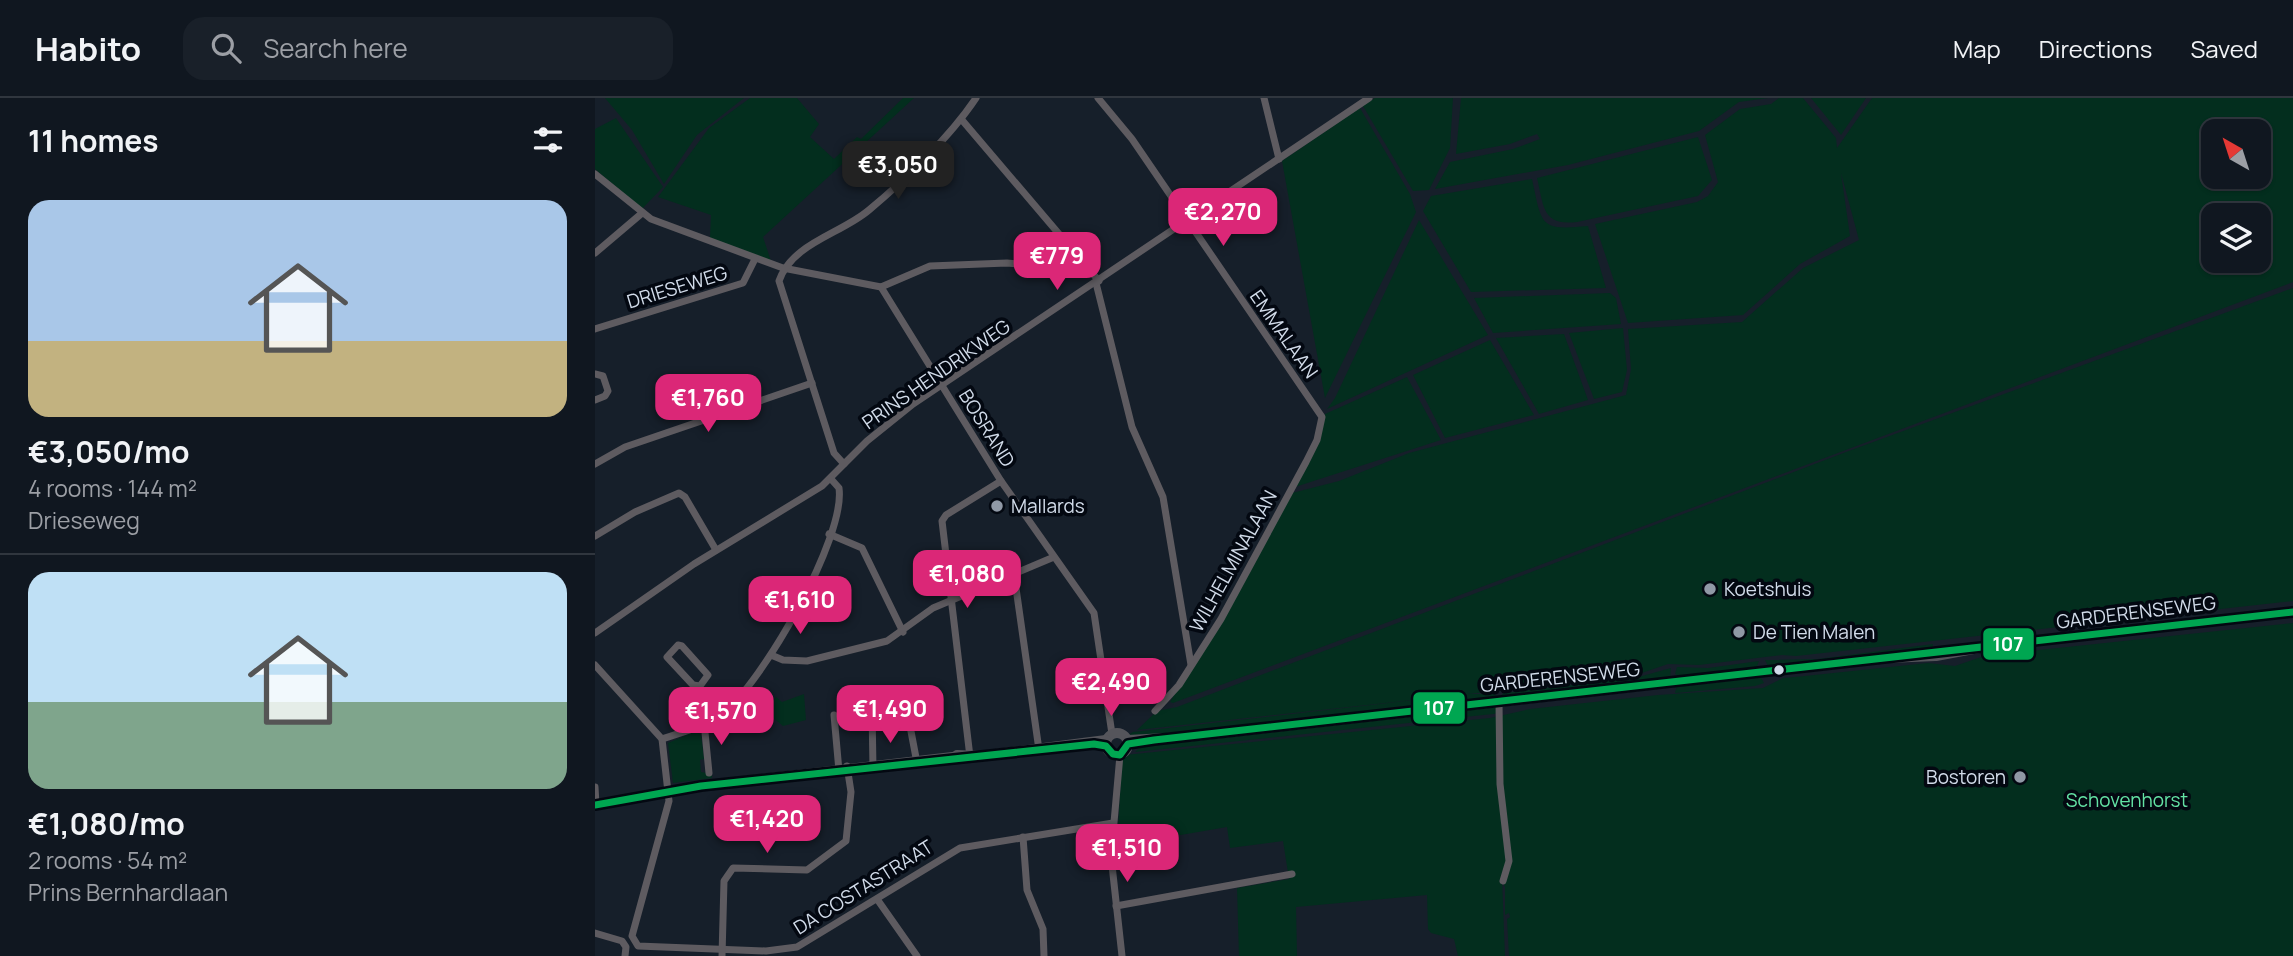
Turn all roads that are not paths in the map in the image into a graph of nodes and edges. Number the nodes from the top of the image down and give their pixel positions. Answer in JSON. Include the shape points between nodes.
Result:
{"nodes":[{"id":1,"x":976,"y":98,"type":"edge"},
{"id":2,"x":1098,"y":98,"type":"edge"},
{"id":3,"x":1264,"y":98,"type":"edge"},
{"id":4,"x":1369,"y":98,"type":"edge"},
{"id":5,"x":961,"y":120,"type":"junction"},
{"id":6,"x":1279,"y":159,"type":"junction"},
{"id":7,"x":595,"y":174,"type":"edge"},
{"id":8,"x":641,"y":214,"type":"junction"},
{"id":9,"x":1188,"y":222,"type":"junction"},
{"id":10,"x":595,"y":253,"type":"edge"},
{"id":11,"x":755,"y":259,"type":"junction"},
{"id":12,"x":1081,"y":260,"type":"junction"},
{"id":13,"x":783,"y":268,"type":"junction"},
{"id":14,"x":1097,"y":282,"type":"junction"},
{"id":15,"x":881,"y":287,"type":"junction"},
{"id":16,"x":595,"y":329,"type":"edge"},
{"id":17,"x":595,"y":374,"type":"edge"},
{"id":18,"x":812,"y":383,"type":"junction"},
{"id":19,"x":942,"y":384,"type":"junction"},
{"id":20,"x":595,"y":400,"type":"edge"},
{"id":21,"x":1322,"y":416,"type":"joint"},
{"id":22,"x":595,"y":464,"type":"edge"},
{"id":23,"x":844,"y":464,"type":"junction"},
{"id":24,"x":831,"y":479,"type":"junction"},
{"id":25,"x":1001,"y":481,"type":"junction"},
{"id":26,"x":829,"y":534,"type":"junction"},
{"id":27,"x":595,"y":536,"type":"edge"},
{"id":28,"x":716,"y":550,"type":"junction"},
{"id":29,"x":1054,"y":557,"type":"junction"},
{"id":30,"x":1014,"y":575,"type":"junction"},
{"id":31,"x":952,"y":601,"type":"junction"},
{"id":32,"x":2293,"y":612,"type":"edge"},
{"id":33,"x":903,"y":632,"type":"junction"},
{"id":34,"x":595,"y":633,"type":"edge"},
{"id":35,"x":771,"y":655,"type":"junction"},
{"id":36,"x":595,"y":665,"type":"edge"},
{"id":37,"x":1191,"y":666,"type":"junction"},
{"id":38,"x":693,"y":685,"type":"junction"},
{"id":39,"x":1499,"y":702,"type":"junction"},
{"id":40,"x":1155,"y":711,"type":"dead end"},
{"id":41,"x":834,"y":715,"type":"dead end"},
{"id":42,"x":705,"y":723,"type":"junction"},
{"id":43,"x":662,"y":739,"type":"junction"},
{"id":44,"x":1128,"y":742,"type":"junction"},
{"id":45,"x":1110,"y":744,"type":"junction"},
{"id":46,"x":1039,"y":750,"type":"junction"},
{"id":47,"x":965,"y":757,"type":"junction"},
{"id":48,"x":917,"y":760,"type":"junction"},
{"id":49,"x":872,"y":765,"type":"junction"},
{"id":50,"x":843,"y":769,"type":"junction"},
{"id":51,"x":709,"y":773,"type":"dead end"},
{"id":52,"x":595,"y":787,"type":"edge"},
{"id":53,"x":669,"y":793,"type":"junction"},
{"id":54,"x":596,"y":805,"type":"edge"},
{"id":55,"x":1113,"y":823,"type":"junction"},
{"id":56,"x":1023,"y":837,"type":"junction"},
{"id":57,"x":1292,"y":874,"type":"dead end"},
{"id":58,"x":1503,"y":881,"type":"dead end"},
{"id":59,"x":877,"y":899,"type":"junction"},
{"id":60,"x":1116,"y":906,"type":"junction"},
{"id":61,"x":595,"y":933,"type":"edge"},
{"id":62,"x":722,"y":953,"type":"edge"},
{"id":63,"x":625,"y":956,"type":"edge"},
{"id":64,"x":917,"y":956,"type":"edge"},
{"id":65,"x":1044,"y":956,"type":"edge"},
{"id":66,"x":1122,"y":956,"type":"edge"}],
"edges":[{"from":1,"to":5,"type":"street"},
{"from":2,"to":9,"type":"street","name":"EMMALAAN"},
{"from":3,"to":6,"type":"street"},
{"from":4,"to":6,"type":"street","name":"PRINS HENDRIKWEG"},
{"from":5,"to":12,"type":"street"},
{"from":5,"to":13,"type":"street","via":[[868,212],[796,255]]},
{"from":6,"to":9,"type":"street","name":"PRINS HENDRIKWEG"},
{"from":7,"to":8,"type":"street"},
{"from":8,"to":10,"type":"street"},
{"from":8,"to":11,"type":"street"},
{"from":9,"to":14,"type":"street","name":"PRINS HENDRIKWEG"},
{"from":9,"to":21,"type":"street","name":"EMMALAAN"},
{"from":11,"to":13,"type":"street"},
{"from":11,"to":16,"type":"street","name":"DRIESEWEG","via":[[743,283]]},
{"from":12,"to":14,"type":"street"},
{"from":12,"to":15,"type":"street","via":[[1070,269],[1007,263],[930,267]]},
{"from":13,"to":15,"type":"street"},
{"from":13,"to":18,"type":"street","via":[[779,281]]},
{"from":14,"to":19,"type":"street","name":"PRINS HENDRIKWEG"},
{"from":14,"to":37,"type":"street","via":[[1132,427],[1163,497]]},
{"from":15,"to":19,"type":"street","name":"BOSRAND"},
{"from":17,"to":20,"type":"street","via":[[601,374],[608,391]]},
{"from":18,"to":22,"type":"street","via":[[625,447]]},
{"from":18,"to":23,"type":"street","via":[[834,453]]},
{"from":19,"to":23,"type":"street","name":"PRINS HENDRIKWEG","via":[[876,433]]},
{"from":19,"to":25,"type":"street","name":"BOSRAND"},
{"from":21,"to":37,"type":"street","name":"WILHELMINALAAN","via":[[1306,462]]},
{"from":23,"to":24,"type":"street","name":"PRINS HENDRIKWEG"},
{"from":24,"to":26,"type":"street","via":[[840,493]]},
{"from":24,"to":28,"type":"street","name":"PRINS HENDRIKWEG"},
{"from":25,"to":29,"type":"street","name":"BOSRAND"},
{"from":25,"to":31,"type":"street","via":[[942,521]]},
{"from":26,"to":33,"type":"street","via":[[866,553]]},
{"from":26,"to":35,"type":"street","via":[[796,614]]},
{"from":27,"to":28,"type":"street","via":[[679,493]]},
{"from":28,"to":34,"type":"street","name":"PRINS HENDRIKWEG"},
{"from":29,"to":30,"type":"street"},
{"from":29,"to":45,"type":"street","name":"BOSRAND","via":[[1094,613]]},
{"from":30,"to":31,"type":"street"},
{"from":30,"to":46,"type":"street"},
{"from":31,"to":33,"type":"street","via":[[924,613]]},
{"from":31,"to":47,"type":"street"},
{"from":32,"to":39,"type":"main road","name":"GARDERENSEWEG","via":[[1936,656]]},
{"from":33,"to":35,"type":"street","via":[[887,641],[807,661]]},
{"from":35,"to":42,"type":"street","via":[[741,695]]},
{"from":36,"to":43,"type":"street"},
{"from":37,"to":40,"type":"street","name":"WILHELMINALAAN"},
{"from":38,"to":38,"type":"street","via":[[701,686],[708,675],[678,645],[667,657]]},
{"from":38,"to":42,"type":"street"},
{"from":39,"to":44,"type":"main road","name":"GARDERENSEWEG"},
{"from":39,"to":58,"type":"street","via":[[1500,784],[1509,861]]},
{"from":41,"to":50,"type":"street"},
{"from":42,"to":43,"type":"street"},
{"from":42,"to":51,"type":"street"},
{"from":43,"to":53,"type":"street"},
{"from":44,"to":45,"type":"main road"},
{"from":44,"to":45,"type":"main road"},
{"from":45,"to":46,"type":"main road"},
{"from":45,"to":55,"type":"street","name":"BOSRAND","via":[[1117,769]]},
{"from":46,"to":47,"type":"main road"},
{"from":47,"to":48,"type":"main road"},
{"from":48,"to":49,"type":"main road"},
{"from":48,"to":49,"type":"street","via":[[906,705],[872,709]]},
{"from":49,"to":50,"type":"main road"},
{"from":50,"to":53,"type":"main road"},
{"from":50,"to":62,"type":"street","via":[[851,792],[846,841],[807,870],[733,868],[728,872]]},
{"from":52,"to":54,"type":"street"},
{"from":53,"to":54,"type":"main road"},
{"from":53,"to":62,"type":"street","name":"DA COSTASTRAAT","via":[[632,936],[638,946]]},
{"from":55,"to":56,"type":"street","name":"DA COSTASTRAAT"},
{"from":55,"to":60,"type":"street","name":"BOSRAND"},
{"from":56,"to":59,"type":"street","name":"DA COSTASTRAAT","via":[[960,848]]},
{"from":56,"to":65,"type":"street","via":[[1027,890],[1044,929]]},
{"from":57,"to":60,"type":"street"},
{"from":59,"to":62,"type":"street","name":"DA COSTASTRAAT","via":[[797,947]]},
{"from":59,"to":64,"type":"street"},
{"from":60,"to":66,"type":"street","name":"BOSRAND"},
{"from":61,"to":63,"type":"street","via":[[622,941]]}]}
